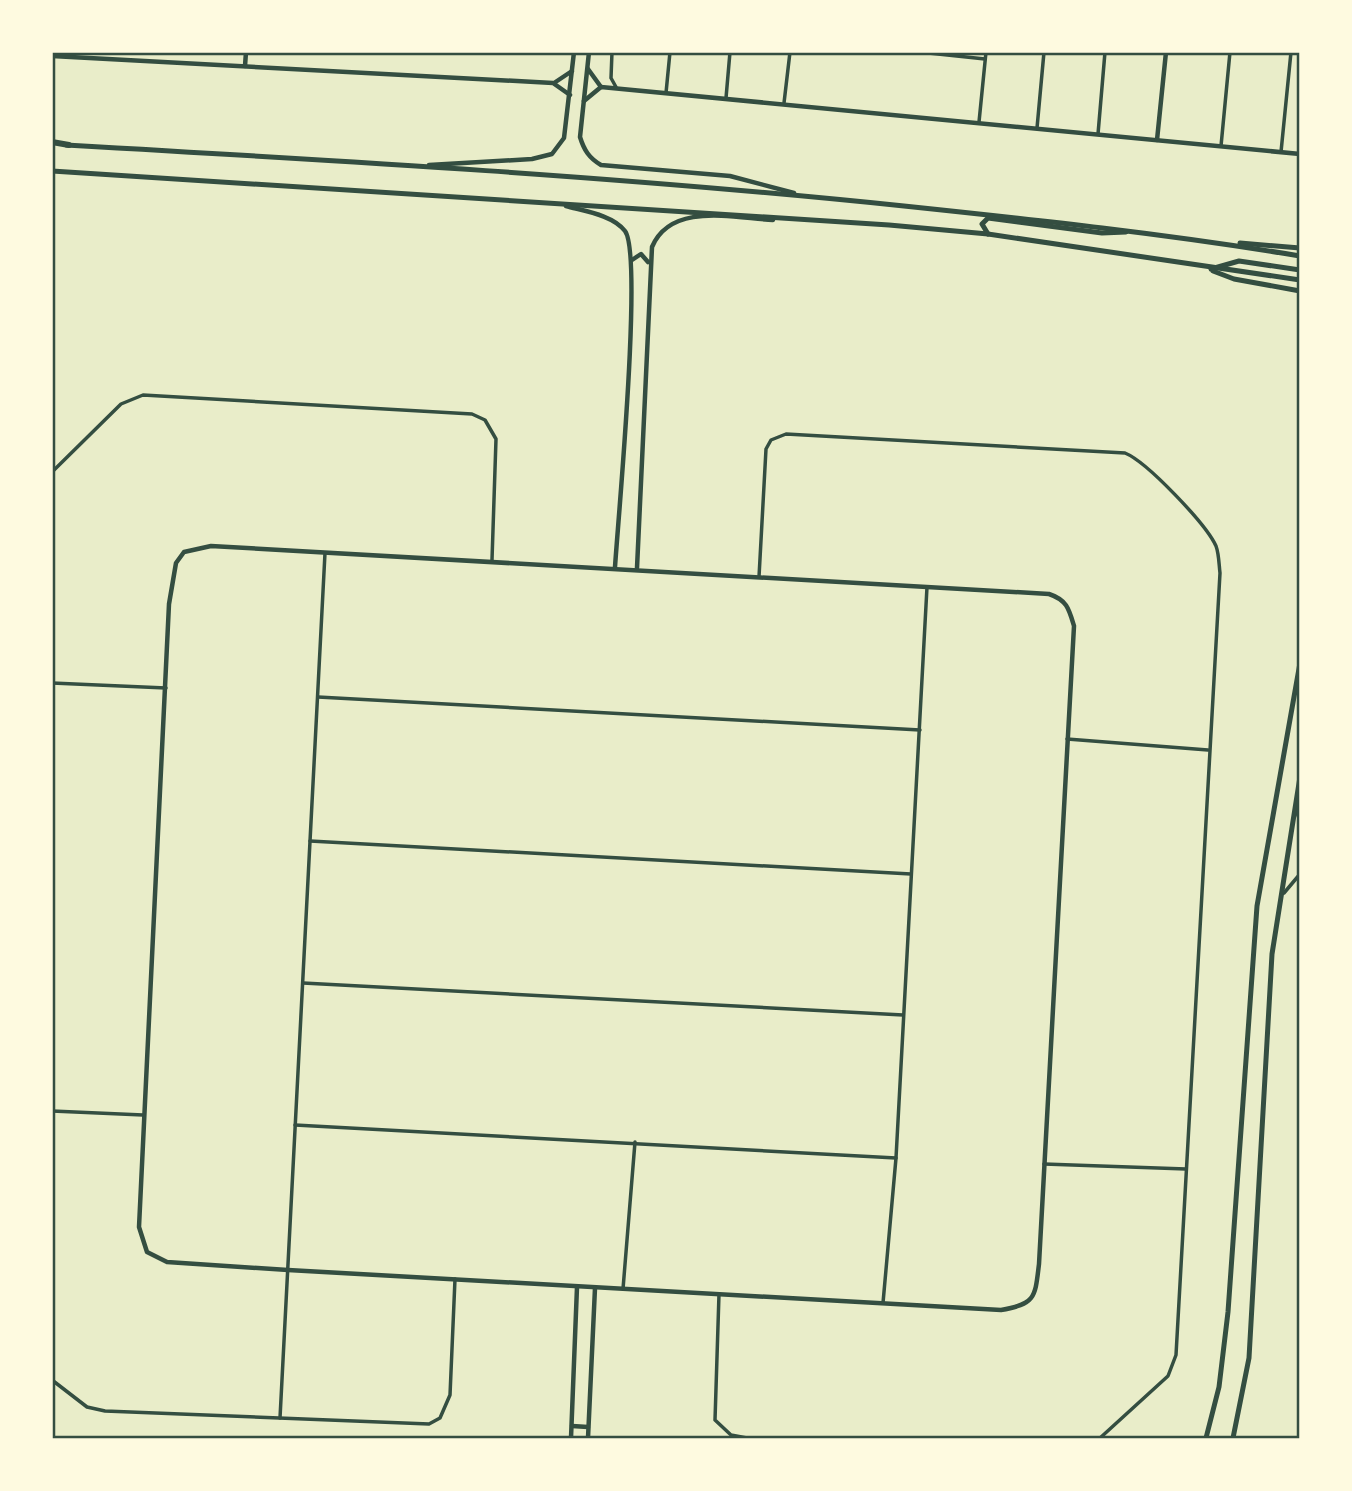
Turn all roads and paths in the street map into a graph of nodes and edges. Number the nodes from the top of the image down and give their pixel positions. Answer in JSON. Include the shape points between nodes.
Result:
{"nodes":[{"id":1,"x":246,"y":52,"type":"edge"},
{"id":2,"x":589,"y":52,"type":"edge"},
{"id":3,"x":612,"y":52,"type":"edge"},
{"id":4,"x":670,"y":52,"type":"edge"},
{"id":5,"x":730,"y":52,"type":"edge"},
{"id":6,"x":790,"y":52,"type":"edge"},
{"id":7,"x":919,"y":52,"type":"edge"},
{"id":8,"x":986,"y":52,"type":"edge"},
{"id":9,"x":1044,"y":52,"type":"edge"},
{"id":10,"x":1105,"y":52,"type":"edge"},
{"id":11,"x":1166,"y":52,"type":"edge"},
{"id":12,"x":1230,"y":52,"type":"edge"},
{"id":13,"x":1291,"y":52,"type":"edge"},
{"id":14,"x":52,"y":56,"type":"edge"},
{"id":15,"x":574,"y":56,"type":"edge"},
{"id":16,"x":588,"y":59,"type":"junction"},
{"id":17,"x":985,"y":59,"type":"junction"},
{"id":18,"x":245,"y":66,"type":"junction"},
{"id":19,"x":588,"y":69,"type":"junction"},
{"id":20,"x":572,"y":71,"type":"junction"},
{"id":21,"x":553,"y":83,"type":"junction"},
{"id":22,"x":601,"y":87,"type":"junction"},
{"id":23,"x":620,"y":89,"type":"junction"},
{"id":24,"x":666,"y":93,"type":"junction"},
{"id":25,"x":570,"y":95,"type":"junction"},
{"id":26,"x":726,"y":98,"type":"junction"},
{"id":27,"x":584,"y":101,"type":"junction"},
{"id":28,"x":784,"y":103,"type":"junction"},
{"id":29,"x":568,"y":108,"type":"junction"},
{"id":30,"x":583,"y":110,"type":"junction"},
{"id":31,"x":979,"y":122,"type":"junction"},
{"id":32,"x":1037,"y":128,"type":"junction"},
{"id":33,"x":1098,"y":134,"type":"junction"},
{"id":34,"x":1157,"y":140,"type":"junction"},
{"id":35,"x":52,"y":143,"type":"edge"},
{"id":36,"x":69,"y":145,"type":"joint"},
{"id":37,"x":1221,"y":146,"type":"junction"},
{"id":38,"x":1281,"y":152,"type":"junction"},
{"id":39,"x":1300,"y":154,"type":"edge"},
{"id":40,"x":413,"y":166,"type":"junction"},
{"id":41,"x":52,"y":172,"type":"edge"},
{"id":42,"x":805,"y":196,"type":"junction"},
{"id":43,"x":566,"y":205,"type":"junction"},
{"id":44,"x":889,"y":225,"type":"junction"},
{"id":45,"x":1133,"y":230,"type":"junction"},
{"id":46,"x":988,"y":234,"type":"junction"},
{"id":47,"x":1227,"y":244,"type":"junction"},
{"id":48,"x":1300,"y":248,"type":"edge"},
{"id":49,"x":1300,"y":256,"type":"edge"},
{"id":50,"x":649,"y":262,"type":"junction"},
{"id":51,"x":631,"y":264,"type":"junction"},
{"id":52,"x":1211,"y":269,"type":"junction"},
{"id":53,"x":1300,"y":270,"type":"edge"},
{"id":54,"x":1300,"y":280,"type":"edge"},
{"id":55,"x":1300,"y":291,"type":"edge"},
{"id":56,"x":52,"y":472,"type":"edge"},
{"id":57,"x":325,"y":553,"type":"junction"},
{"id":58,"x":492,"y":560,"type":"junction"},
{"id":59,"x":615,"y":567,"type":"junction"},
{"id":60,"x":637,"y":568,"type":"junction"},
{"id":61,"x":759,"y":577,"type":"junction"},
{"id":62,"x":927,"y":587,"type":"junction"},
{"id":63,"x":1300,"y":663,"type":"edge"},
{"id":64,"x":52,"y":683,"type":"edge"},
{"id":65,"x":166,"y":688,"type":"junction"},
{"id":66,"x":318,"y":697,"type":"junction"},
{"id":67,"x":920,"y":730,"type":"junction"},
{"id":68,"x":1067,"y":739,"type":"junction"},
{"id":69,"x":1209,"y":750,"type":"junction"},
{"id":70,"x":1300,"y":777,"type":"edge"},
{"id":71,"x":1294,"y":804,"type":"junction"},
{"id":72,"x":1300,"y":821,"type":"edge"},
{"id":73,"x":310,"y":841,"type":"junction"},
{"id":74,"x":911,"y":874,"type":"junction"},
{"id":75,"x":1300,"y":874,"type":"edge"},
{"id":76,"x":1278,"y":904,"type":"junction"},
{"id":77,"x":303,"y":984,"type":"junction"},
{"id":78,"x":903,"y":1015,"type":"junction"},
{"id":79,"x":52,"y":1111,"type":"edge"},
{"id":80,"x":143,"y":1115,"type":"junction"},
{"id":81,"x":295,"y":1125,"type":"junction"},
{"id":82,"x":635,"y":1142,"type":"junction"},
{"id":83,"x":897,"y":1158,"type":"junction"},
{"id":84,"x":1044,"y":1164,"type":"junction"},
{"id":85,"x":1186,"y":1169,"type":"junction"},
{"id":86,"x":288,"y":1270,"type":"junction"},
{"id":87,"x":455,"y":1279,"type":"junction"},
{"id":88,"x":578,"y":1287,"type":"junction"},
{"id":89,"x":595,"y":1288,"type":"junction"},
{"id":90,"x":623,"y":1289,"type":"junction"},
{"id":91,"x":719,"y":1294,"type":"junction"},
{"id":92,"x":883,"y":1303,"type":"junction"},
{"id":93,"x":52,"y":1380,"type":"edge"},
{"id":94,"x":280,"y":1418,"type":"junction"},
{"id":95,"x":572,"y":1426,"type":"junction"},
{"id":96,"x":588,"y":1427,"type":"junction"},
{"id":97,"x":571,"y":1438,"type":"edge"},
{"id":98,"x":588,"y":1438,"type":"edge"},
{"id":99,"x":747,"y":1438,"type":"edge"},
{"id":100,"x":1100,"y":1438,"type":"edge"},
{"id":101,"x":1206,"y":1438,"type":"edge"},
{"id":102,"x":1233,"y":1438,"type":"edge"}],
"edges":[{"from":1,"to":18,"type":"street"},
{"from":2,"to":16,"type":"street"},
{"from":3,"to":23,"type":"street","via":[[612,83]]},
{"from":4,"to":24,"type":"street"},
{"from":5,"to":26,"type":"street"},
{"from":6,"to":28,"type":"street"},
{"from":7,"to":17,"type":"street"},
{"from":8,"to":17,"type":"street"},
{"from":9,"to":32,"type":"street"},
{"from":10,"to":33,"type":"street"},
{"from":11,"to":34,"type":"street"},
{"from":12,"to":37,"type":"street"},
{"from":13,"to":38,"type":"street"},
{"from":14,"to":18,"type":"street"},
{"from":15,"to":16,"type":"street"},
{"from":15,"to":20,"type":"street"},
{"from":16,"to":19,"type":"street"},
{"from":17,"to":31,"type":"street"},
{"from":18,"to":21,"type":"street"},
{"from":19,"to":22,"type":"street"},
{"from":19,"to":27,"type":"street"},
{"from":20,"to":21,"type":"street"},
{"from":20,"to":25,"type":"street"},
{"from":21,"to":25,"type":"street"},
{"from":22,"to":23,"type":"street"},
{"from":22,"to":27,"type":"street"},
{"from":23,"to":24,"type":"street"},
{"from":24,"to":26,"type":"street"},
{"from":25,"to":29,"type":"street"},
{"from":26,"to":28,"type":"street"},
{"from":27,"to":30,"type":"street"},
{"from":28,"to":31,"type":"street"},
{"from":29,"to":30,"type":"street","via":[[575,113]]},
{"from":29,"to":40,"type":"street","via":[[564,138],[552,154]]},
{"from":30,"to":42,"type":"street","via":[[580,137],[601,165],[730,176]]},
{"from":31,"to":32,"type":"street"},
{"from":32,"to":33,"type":"street"},
{"from":33,"to":34,"type":"street"},
{"from":34,"to":37,"type":"street"},
{"from":35,"to":36,"type":"highway"},
{"from":36,"to":40,"type":"main road"},
{"from":37,"to":38,"type":"street"},
{"from":38,"to":39,"type":"street"},
{"from":40,"to":42,"type":"main road"},
{"from":41,"to":43,"type":"main road"},
{"from":42,"to":45,"type":"main road"},
{"from":43,"to":44,"type":"main road"},
{"from":43,"to":51,"type":"street","via":[[620,226],[629,239]]},
{"from":44,"to":46,"type":"main road"},
{"from":44,"to":50,"type":"street","via":[[689,217],[660,230]]},
{"from":45,"to":46,"type":"main road","via":[[1102,233],[988,218],[982,224]]},
{"from":45,"to":47,"type":"main road"},
{"from":46,"to":52,"type":"main road"},
{"from":47,"to":48,"type":"main road"},
{"from":47,"to":49,"type":"main road"},
{"from":50,"to":51,"type":"street","via":[[641,254]]},
{"from":50,"to":60,"type":"street"},
{"from":51,"to":59,"type":"street"},
{"from":52,"to":53,"type":"main road","via":[[1238,261]]},
{"from":52,"to":54,"type":"main road"},
{"from":52,"to":55,"type":"main road","via":[[1234,279]]},
{"from":56,"to":58,"type":"street","via":[[121,404],[143,395],[472,414],[485,420],[496,439]]},
{"from":57,"to":58,"type":"street"},
{"from":57,"to":65,"type":"street","via":[[211,546],[184,552],[176,563],[172,585]]},
{"from":57,"to":66,"type":"street"},
{"from":58,"to":59,"type":"street"},
{"from":59,"to":60,"type":"street"},
{"from":60,"to":61,"type":"street"},
{"from":61,"to":62,"type":"street"},
{"from":61,"to":69,"type":"street","via":[[766,449],[771,440],[786,434],[1112,450],[1132,456],[1166,485],[1216,547],[1220,573]]},
{"from":62,"to":67,"type":"street"},
{"from":62,"to":68,"type":"street","via":[[1062,598],[1074,626]]},
{"from":63,"to":101,"type":"main road","via":[[1257,906],[1228,1312],[1219,1387]]},
{"from":64,"to":65,"type":"street"},
{"from":65,"to":80,"type":"street"},
{"from":66,"to":67,"type":"street"},
{"from":66,"to":73,"type":"street"},
{"from":67,"to":74,"type":"street"},
{"from":68,"to":69,"type":"street"},
{"from":68,"to":84,"type":"street"},
{"from":69,"to":85,"type":"street"},
{"from":70,"to":71,"type":"main road"},
{"from":71,"to":72,"type":"street"},
{"from":71,"to":76,"type":"main road"},
{"from":73,"to":74,"type":"street"},
{"from":73,"to":77,"type":"street"},
{"from":74,"to":78,"type":"street"},
{"from":75,"to":76,"type":"street"},
{"from":76,"to":102,"type":"main road","via":[[1249,1358]]},
{"from":77,"to":78,"type":"street"},
{"from":77,"to":81,"type":"street"},
{"from":78,"to":83,"type":"street"},
{"from":79,"to":80,"type":"street"},
{"from":80,"to":86,"type":"street","via":[[139,1227],[147,1252],[167,1262]]},
{"from":81,"to":82,"type":"street"},
{"from":81,"to":86,"type":"street"},
{"from":82,"to":83,"type":"street"},
{"from":82,"to":90,"type":"street"},
{"from":83,"to":92,"type":"street"},
{"from":84,"to":85,"type":"street"},
{"from":84,"to":92,"type":"street","via":[[1037,1283],[1025,1306],[1000,1310]]},
{"from":85,"to":100,"type":"street","via":[[1175,1362],[1168,1376]]},
{"from":86,"to":87,"type":"street"},
{"from":86,"to":94,"type":"street"},
{"from":87,"to":88,"type":"street"},
{"from":87,"to":94,"type":"street","via":[[450,1395],[440,1418],[429,1424]]},
{"from":88,"to":89,"type":"street"},
{"from":88,"to":95,"type":"street"},
{"from":89,"to":90,"type":"street"},
{"from":89,"to":96,"type":"street"},
{"from":90,"to":91,"type":"street"},
{"from":91,"to":92,"type":"street"},
{"from":91,"to":99,"type":"street","via":[[715,1420],[731,1435]]},
{"from":93,"to":94,"type":"street","via":[[87,1407],[105,1410]]},
{"from":95,"to":96,"type":"street"},
{"from":95,"to":97,"type":"street"},
{"from":96,"to":98,"type":"street"}]}
